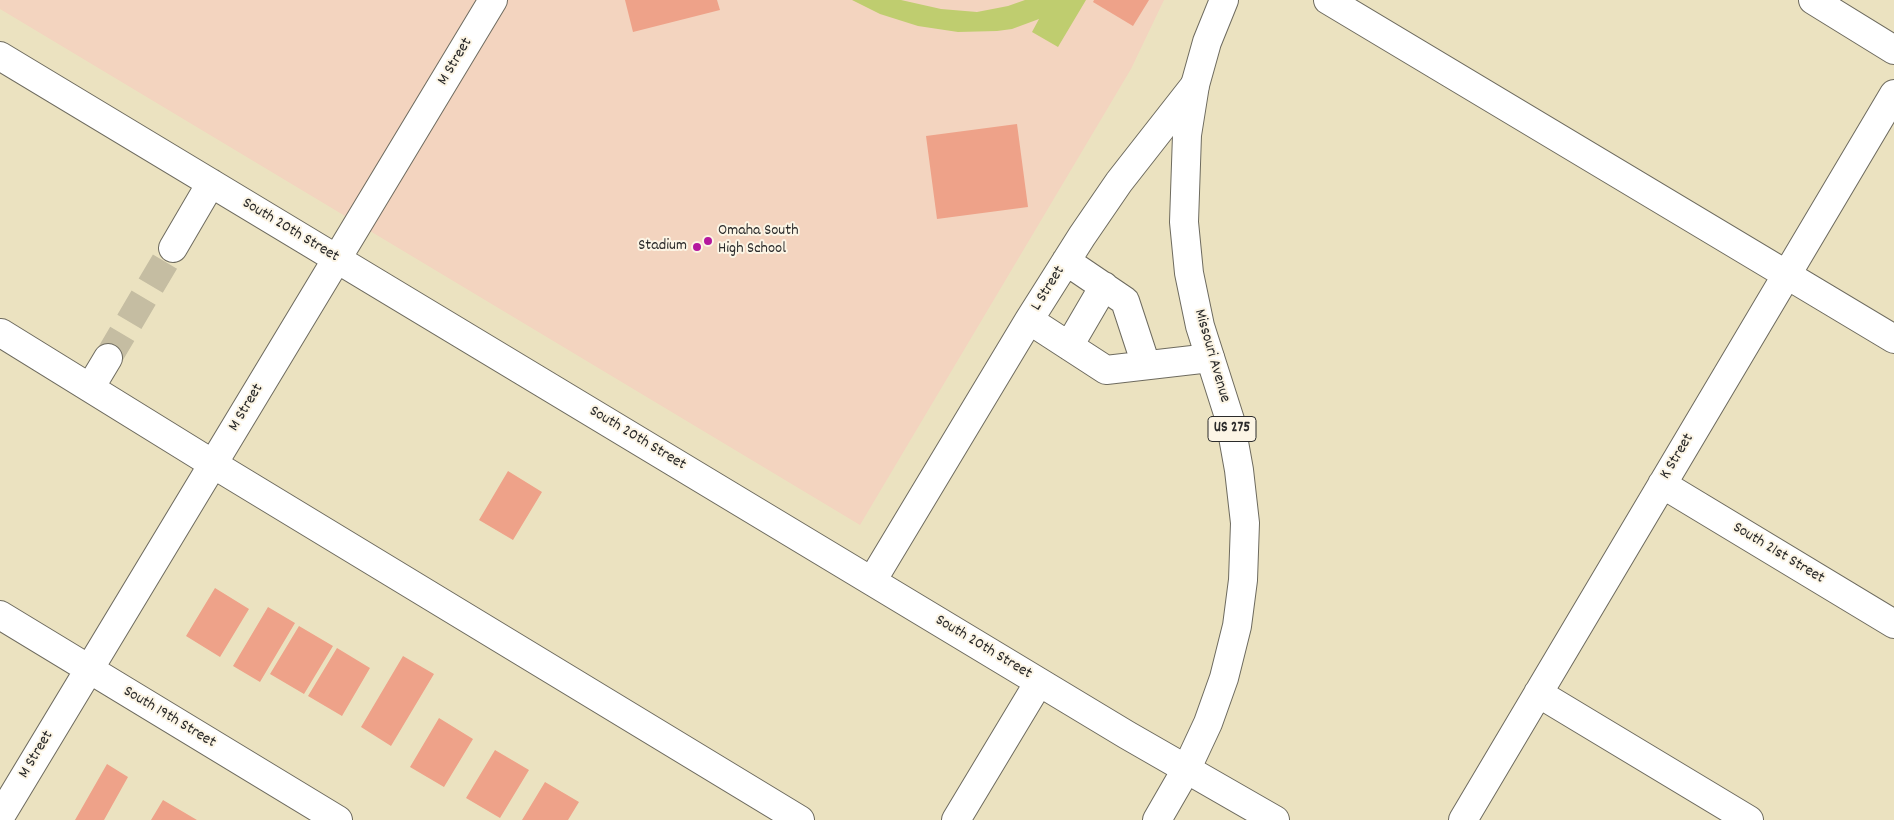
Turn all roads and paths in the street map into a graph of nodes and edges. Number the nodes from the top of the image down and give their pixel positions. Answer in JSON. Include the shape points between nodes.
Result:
{"nodes":[{"id":1,"x":493,"y":0,"type":"edge"},
{"id":2,"x":1224,"y":0,"type":"edge"},
{"id":3,"x":1328,"y":0,"type":"edge"},
{"id":4,"x":1813,"y":0,"type":"edge"},
{"id":5,"x":1894,"y":50,"type":"edge"},
{"id":6,"x":0,"y":56,"type":"edge"},
{"id":7,"x":1195,"y":85,"type":"junction"},
{"id":8,"x":1894,"y":94,"type":"edge"},
{"id":9,"x":211,"y":183,"type":"junction"},
{"id":10,"x":173,"y":248,"type":"tunnel mouth"},
{"id":11,"x":337,"y":259,"type":"junction"},
{"id":12,"x":1066,"y":261,"type":"junction"},
{"id":13,"x":1786,"y":275,"type":"junction"},
{"id":14,"x":1104,"y":286,"type":"junction"},
{"id":15,"x":1029,"y":320,"type":"junction"},
{"id":16,"x":1,"y":333,"type":"dead end"},
{"id":17,"x":1894,"y":340,"type":"edge"},
{"id":18,"x":1069,"y":346,"type":"junction"},
{"id":19,"x":108,"y":358,"type":"tunnel mouth"},
{"id":20,"x":1210,"y":358,"type":"junction"},
{"id":21,"x":1146,"y":365,"type":"junction"},
{"id":22,"x":90,"y":388,"type":"junction"},
{"id":23,"x":213,"y":464,"type":"junction"},
{"id":24,"x":1662,"y":484,"type":"junction"},
{"id":25,"x":872,"y":581,"type":"junction"},
{"id":26,"x":0,"y":615,"type":"edge"},
{"id":27,"x":1894,"y":624,"type":"edge"},
{"id":28,"x":88,"y":669,"type":"junction"},
{"id":29,"x":1039,"y":682,"type":"junction"},
{"id":30,"x":1538,"y":693,"type":"junction"},
{"id":31,"x":1187,"y":768,"type":"junction"},
{"id":32,"x":0,"y":817,"type":"edge"},
{"id":33,"x":338,"y":820,"type":"edge"},
{"id":34,"x":800,"y":820,"type":"edge"},
{"id":35,"x":956,"y":820,"type":"edge"},
{"id":36,"x":1157,"y":820,"type":"edge"},
{"id":37,"x":1275,"y":820,"type":"edge"},
{"id":38,"x":1463,"y":820,"type":"edge"},
{"id":39,"x":1750,"y":820,"type":"edge"}],
"edges":[{"from":1,"to":11,"type":"street","name":"M Street"},
{"from":2,"to":7,"type":"street","name":"L Street","number":"US 275","via":[[1207,42]]},
{"from":3,"to":13,"type":"street"},
{"from":4,"to":5,"type":"street"},
{"from":6,"to":9,"type":"street","name":"South 20th Street"},
{"from":7,"to":12,"type":"street","name":"L Street","via":[[1119,182]]},
{"from":7,"to":20,"type":"street","name":"Missouri Avenue","number":"US 275","via":[[1187,135],[1184,222],[1189,273]]},
{"from":8,"to":13,"type":"street","name":"K Street"},
{"from":9,"to":10,"type":"street"},
{"from":9,"to":11,"type":"street","name":"South 20th Street"},
{"from":11,"to":23,"type":"street","name":"M Street"},
{"from":11,"to":25,"type":"street","name":"South 20th Street"},
{"from":12,"to":14,"type":"street"},
{"from":12,"to":15,"type":"street","name":"L Street"},
{"from":13,"to":17,"type":"street"},
{"from":13,"to":24,"type":"street","name":"K Street"},
{"from":14,"to":18,"type":"street"},
{"from":14,"to":21,"type":"street","via":[[1125,301]]},
{"from":15,"to":18,"type":"street"},
{"from":15,"to":25,"type":"street","name":"L Street"},
{"from":16,"to":22,"type":"street"},
{"from":18,"to":21,"type":"street","via":[[1106,370]]},
{"from":19,"to":22,"type":"street"},
{"from":20,"to":21,"type":"street"},
{"from":20,"to":31,"type":"street","name":"Missouri Avenue","number":"US 275","via":[[1230,420],[1239,470],[1245,523],[1243,580],[1238,626],[1224,678]]},
{"from":22,"to":23,"type":"street"},
{"from":23,"to":28,"type":"street","name":"M Street"},
{"from":23,"to":34,"type":"street"},
{"from":24,"to":27,"type":"street","name":"South 21st Street"},
{"from":24,"to":30,"type":"street","name":"K Street"},
{"from":25,"to":29,"type":"street","name":"South 20th Street"},
{"from":26,"to":28,"type":"street","name":"South 19th Street"},
{"from":28,"to":32,"type":"street","name":"M Street"},
{"from":28,"to":33,"type":"street","name":"South 19th Street"},
{"from":29,"to":31,"type":"street","name":"South 20th Street"},
{"from":29,"to":35,"type":"street"},
{"from":30,"to":38,"type":"street","name":"K Street"},
{"from":30,"to":39,"type":"street"},
{"from":31,"to":36,"type":"street","name":"Missouri Avenue","number":"US 275"},
{"from":31,"to":37,"type":"street","name":"South 20th Street"}]}
